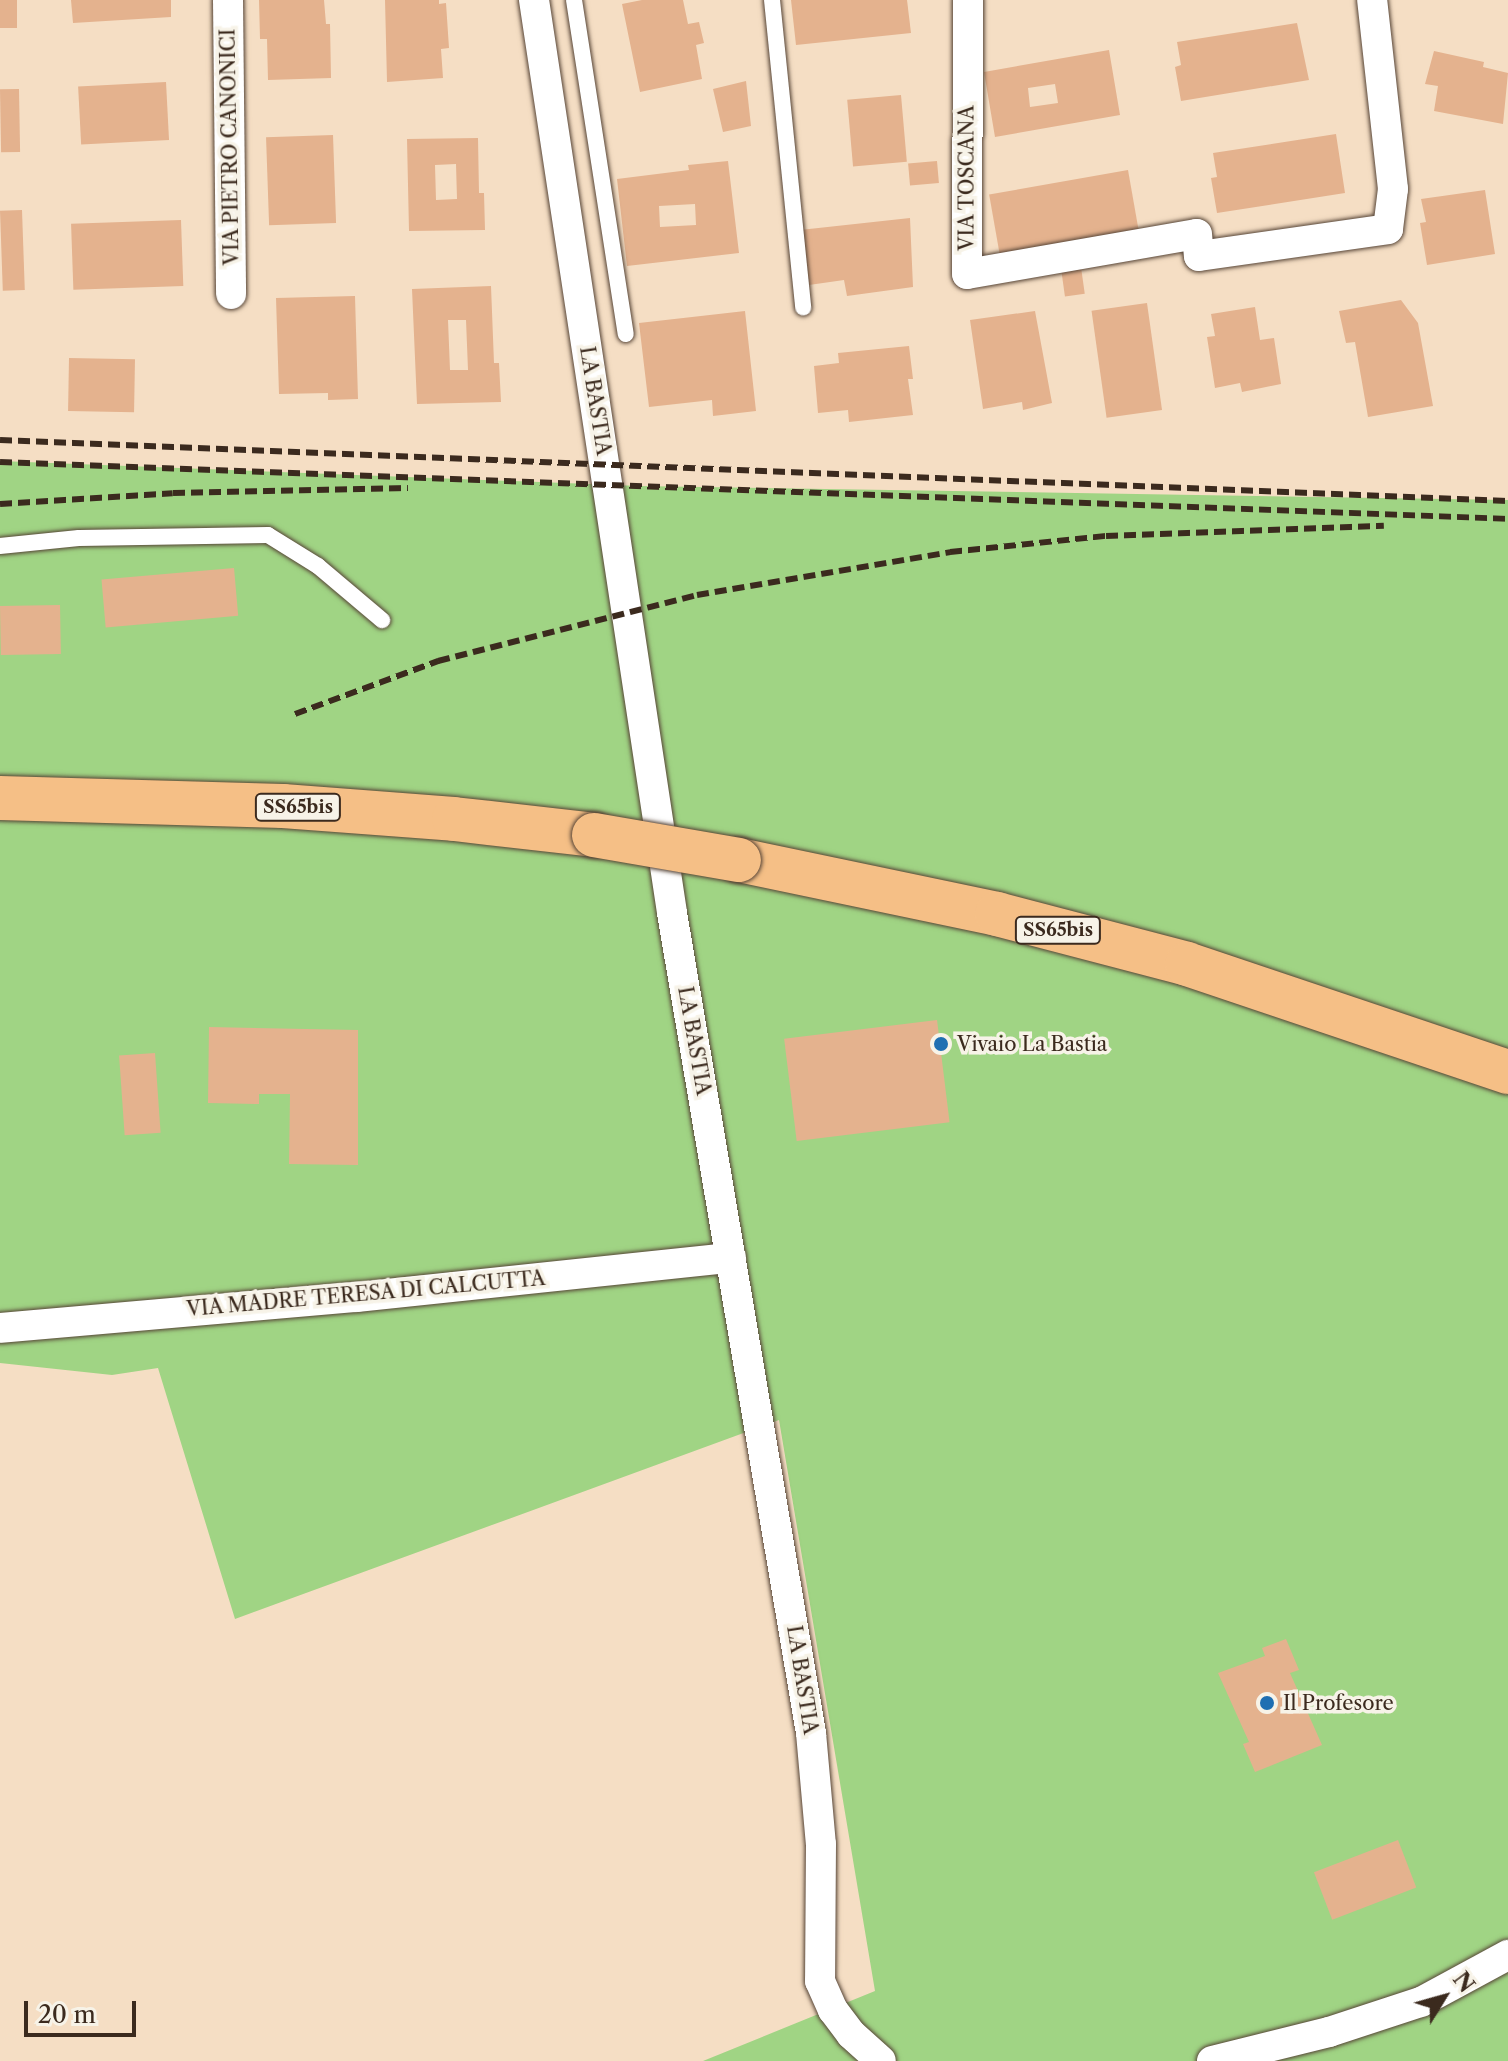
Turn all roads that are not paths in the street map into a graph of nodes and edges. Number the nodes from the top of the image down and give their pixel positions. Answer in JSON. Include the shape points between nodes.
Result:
{"nodes":[{"id":1,"x":228,"y":0,"type":"edge"},
{"id":2,"x":534,"y":0,"type":"edge"},
{"id":3,"x":574,"y":0,"type":"edge"},
{"id":4,"x":772,"y":0,"type":"edge"},
{"id":5,"x":968,"y":0,"type":"edge"},
{"id":6,"x":1372,"y":0,"type":"edge"},
{"id":7,"x":231,"y":294,"type":"dead end"},
{"id":8,"x":803,"y":307,"type":"dead end"},
{"id":9,"x":626,"y":334,"type":"dead end"},
{"id":10,"x":0,"y":546,"type":"edge"},
{"id":11,"x":382,"y":620,"type":"dead end"},
{"id":12,"x":0,"y":798,"type":"edge"},
{"id":13,"x":1508,"y":1072,"type":"edge"},
{"id":14,"x":731,"y":1258,"type":"junction"},
{"id":15,"x":0,"y":1328,"type":"edge"},
{"id":16,"x":1508,"y":1955,"type":"edge"},
{"id":17,"x":881,"y":2061,"type":"edge"},
{"id":18,"x":1212,"y":2061,"type":"edge"}],
"edges":[{"from":1,"to":7,"type":"street","name":"VIA PIETRO CANONICI"},
{"from":2,"to":14,"type":"street","name":"LA BASTIA","via":[[672,913]]},
{"from":3,"to":9,"type":"lane"},
{"from":4,"to":8,"type":"lane"},
{"from":5,"to":6,"type":"street","name":"VIA TOSCANA","via":[[967,274],[1197,234],[1199,256],[1388,229],[1393,189]]},
{"from":10,"to":11,"type":"lane","via":[[79,538],[268,535],[318,566]]},
{"from":12,"to":13,"type":"main road","number":"SS65bis","bridge":true,"via":[[283,806],[454,819],[594,835],[739,860],[997,914],[1158,956]]},
{"from":14,"to":15,"type":"street","name":"VIA MADRE TERESA DI CALCUTTA"},
{"from":14,"to":17,"type":"street","name":"LA BASTIA","via":[[811,1733],[821,1844],[820,1981],[851,2034]]},
{"from":16,"to":18,"type":"street","via":[[1421,2002]]}]}
